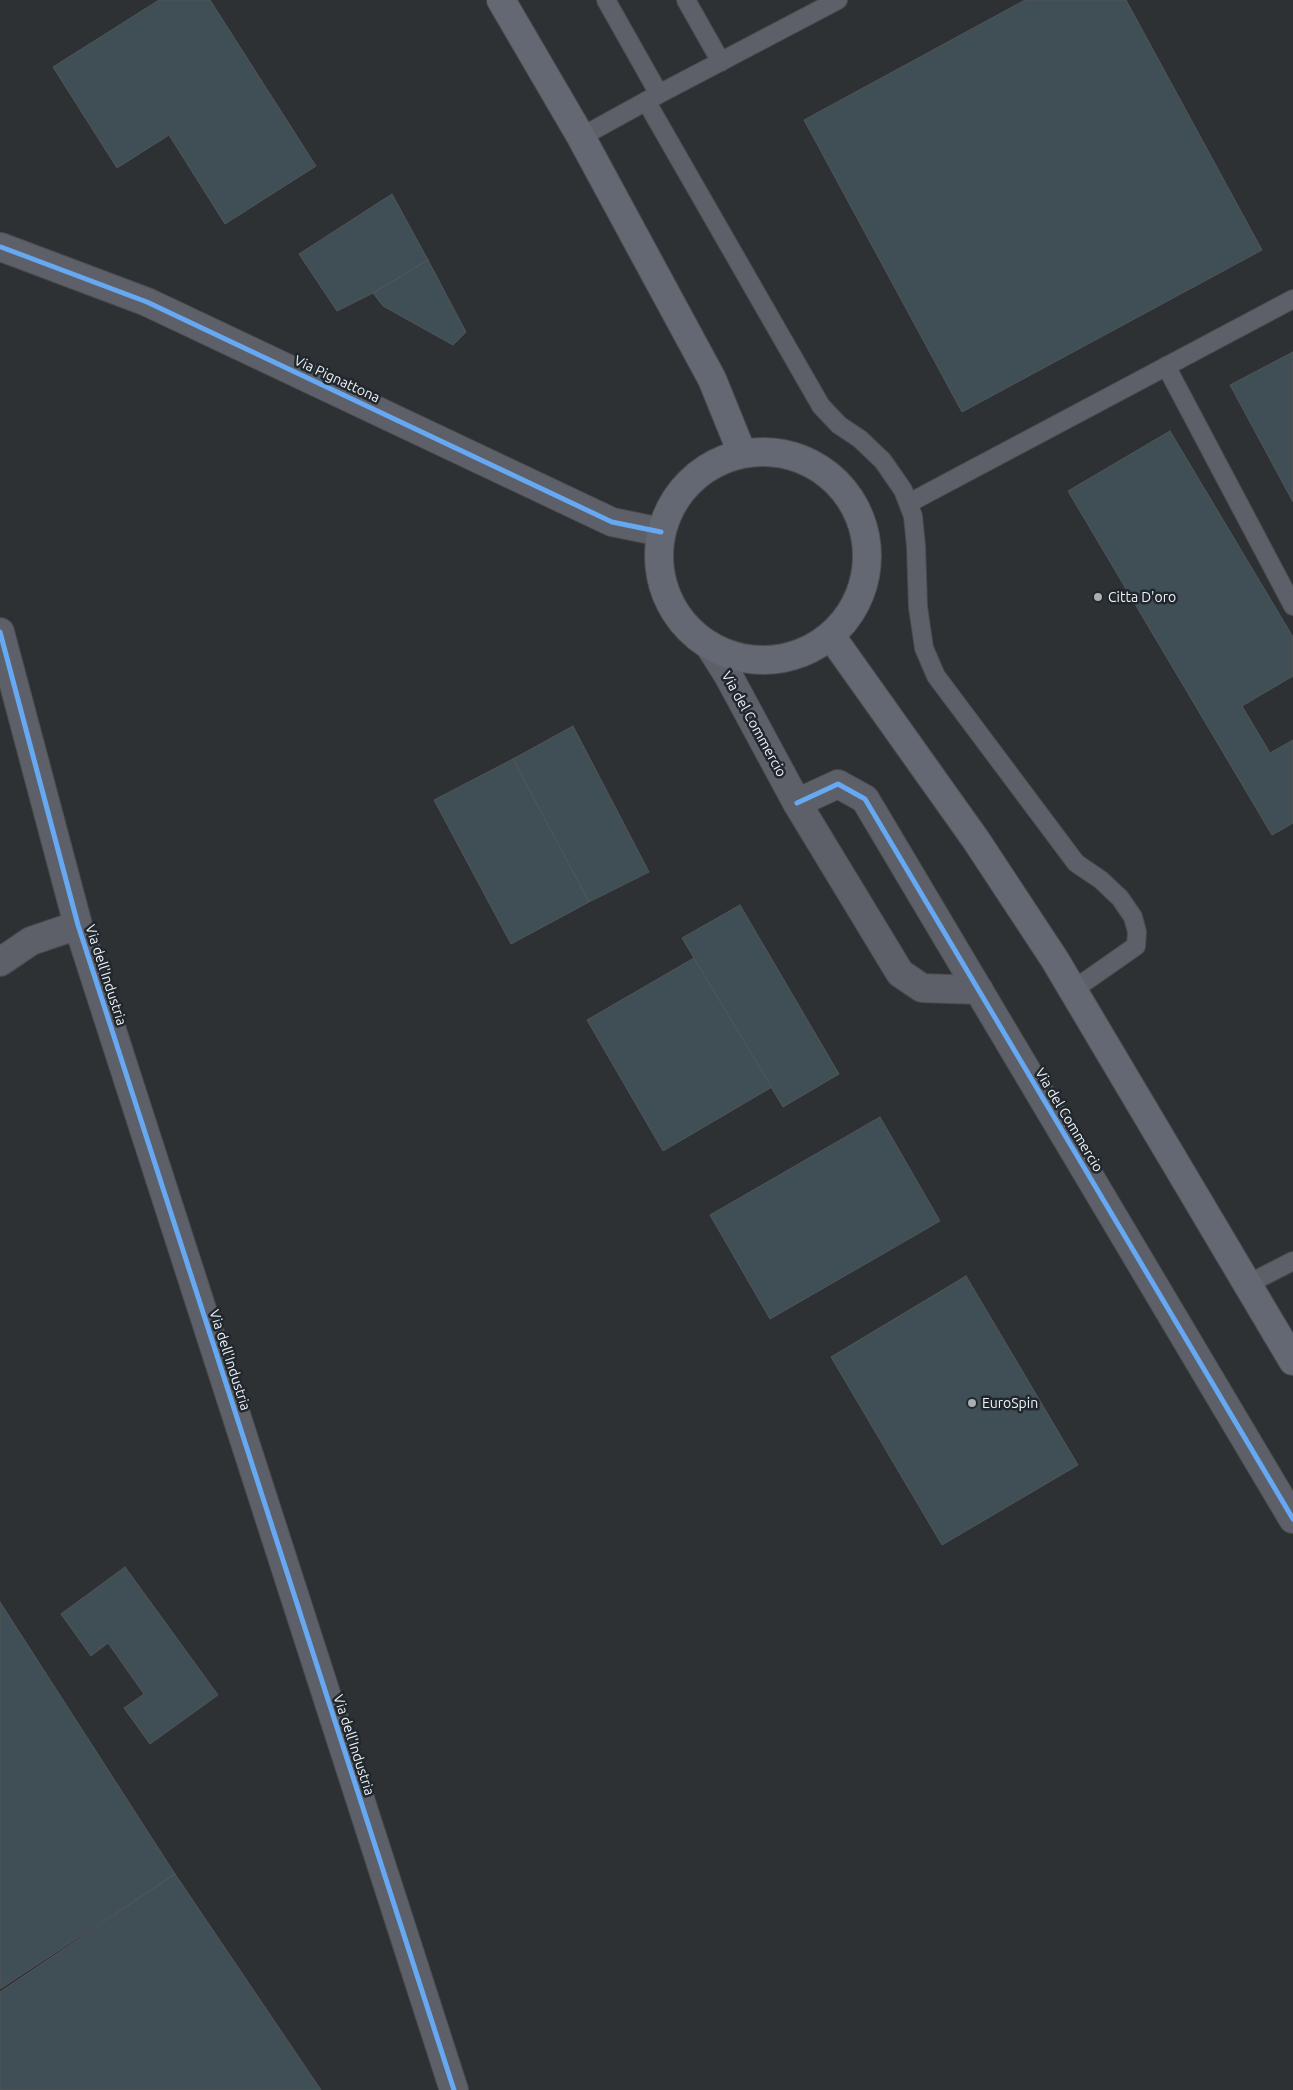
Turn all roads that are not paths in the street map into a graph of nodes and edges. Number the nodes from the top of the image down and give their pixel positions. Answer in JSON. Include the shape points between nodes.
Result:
{"nodes":[{"id":1,"x":501,"y":0,"type":"edge"},
{"id":2,"x":606,"y":0,"type":"edge"},
{"id":3,"x":686,"y":0,"type":"edge"},
{"id":4,"x":838,"y":0,"type":"edge"},
{"id":5,"x":720,"y":62,"type":"junction"},
{"id":6,"x":652,"y":97,"type":"junction"},
{"id":7,"x":581,"y":138,"type":"junction"},
{"id":8,"x":0,"y":252,"type":"edge"},
{"id":9,"x":1293,"y":299,"type":"edge"},
{"id":10,"x":1166,"y":366,"type":"junction"},
{"id":11,"x":742,"y":453,"type":"junction"},
{"id":12,"x":908,"y":503,"type":"junction"},
{"id":13,"x":661,"y":532,"type":"junction"},
{"id":14,"x":1293,"y":606,"type":"edge"},
{"id":15,"x":0,"y":632,"type":"edge"},
{"id":16,"x":831,"y":636,"type":"junction"},
{"id":17,"x":709,"y":645,"type":"junction"},
{"id":18,"x":797,"y":803,"type":"junction"},
{"id":19,"x":78,"y":925,"type":"junction"},
{"id":20,"x":0,"y":962,"type":"edge"},
{"id":21,"x":979,"y":990,"type":"junction"},
{"id":22,"x":1073,"y":990,"type":"junction"},
{"id":23,"x":1293,"y":1261,"type":"edge"},
{"id":24,"x":1248,"y":1284,"type":"junction"},
{"id":25,"x":1293,"y":1361,"type":"edge"},
{"id":26,"x":1293,"y":1518,"type":"edge"},
{"id":27,"x":454,"y":2090,"type":"edge"}],
"edges":[{"from":1,"to":7,"type":"main road"},
{"from":2,"to":6,"type":"lane"},
{"from":3,"to":5,"type":"lane"},
{"from":4,"to":5,"type":"lane"},
{"from":5,"to":6,"type":"lane"},
{"from":6,"to":7,"type":"lane"},
{"from":6,"to":12,"type":"lane","via":[[821,406],[883,461]]},
{"from":7,"to":11,"type":"main road","via":[[712,379]]},
{"from":8,"to":13,"type":"street","name":"Via Pignattona","via":[[147,302],[612,522]]},
{"from":9,"to":10,"type":"lane"},
{"from":10,"to":12,"type":"lane"},
{"from":10,"to":14,"type":"lane"},
{"from":11,"to":13,"type":"main road","via":[[719,460],[699,473],[669,510]]},
{"from":11,"to":16,"type":"main road","via":[[767,451],[792,455],[815,465],[852,499],[863,521],[868,546],[867,572],[860,596],[848,618]]},
{"from":12,"to":22,"type":"lane","via":[[913,516],[918,607],[924,648],[936,676],[1076,862],[1120,898],[1133,917],[1136,946]]},
{"from":13,"to":17,"type":"main road","via":[[658,558],[662,584],[672,608],[689,629]]},
{"from":15,"to":19,"type":"street","name":"Via dell'Industria"},
{"from":16,"to":17,"type":"main road","via":[[793,656],[771,660],[750,660]]},
{"from":16,"to":22,"type":"main road","via":[[976,840]]},
{"from":17,"to":18,"type":"street","name":"Via del Commercio"},
{"from":18,"to":21,"type":"street","name":"Via del Commercio","via":[[900,973],[922,988]]},
{"from":18,"to":21,"type":"street","name":"Via del Commercio","via":[[838,784],[865,799]]},
{"from":19,"to":20,"type":"street","via":[[31,942]]},
{"from":19,"to":27,"type":"street","name":"Via dell'Industria"},
{"from":21,"to":26,"type":"street","name":"Via del Commercio"},
{"from":22,"to":24,"type":"main road"},
{"from":23,"to":24,"type":"lane"},
{"from":24,"to":25,"type":"main road"}]}
